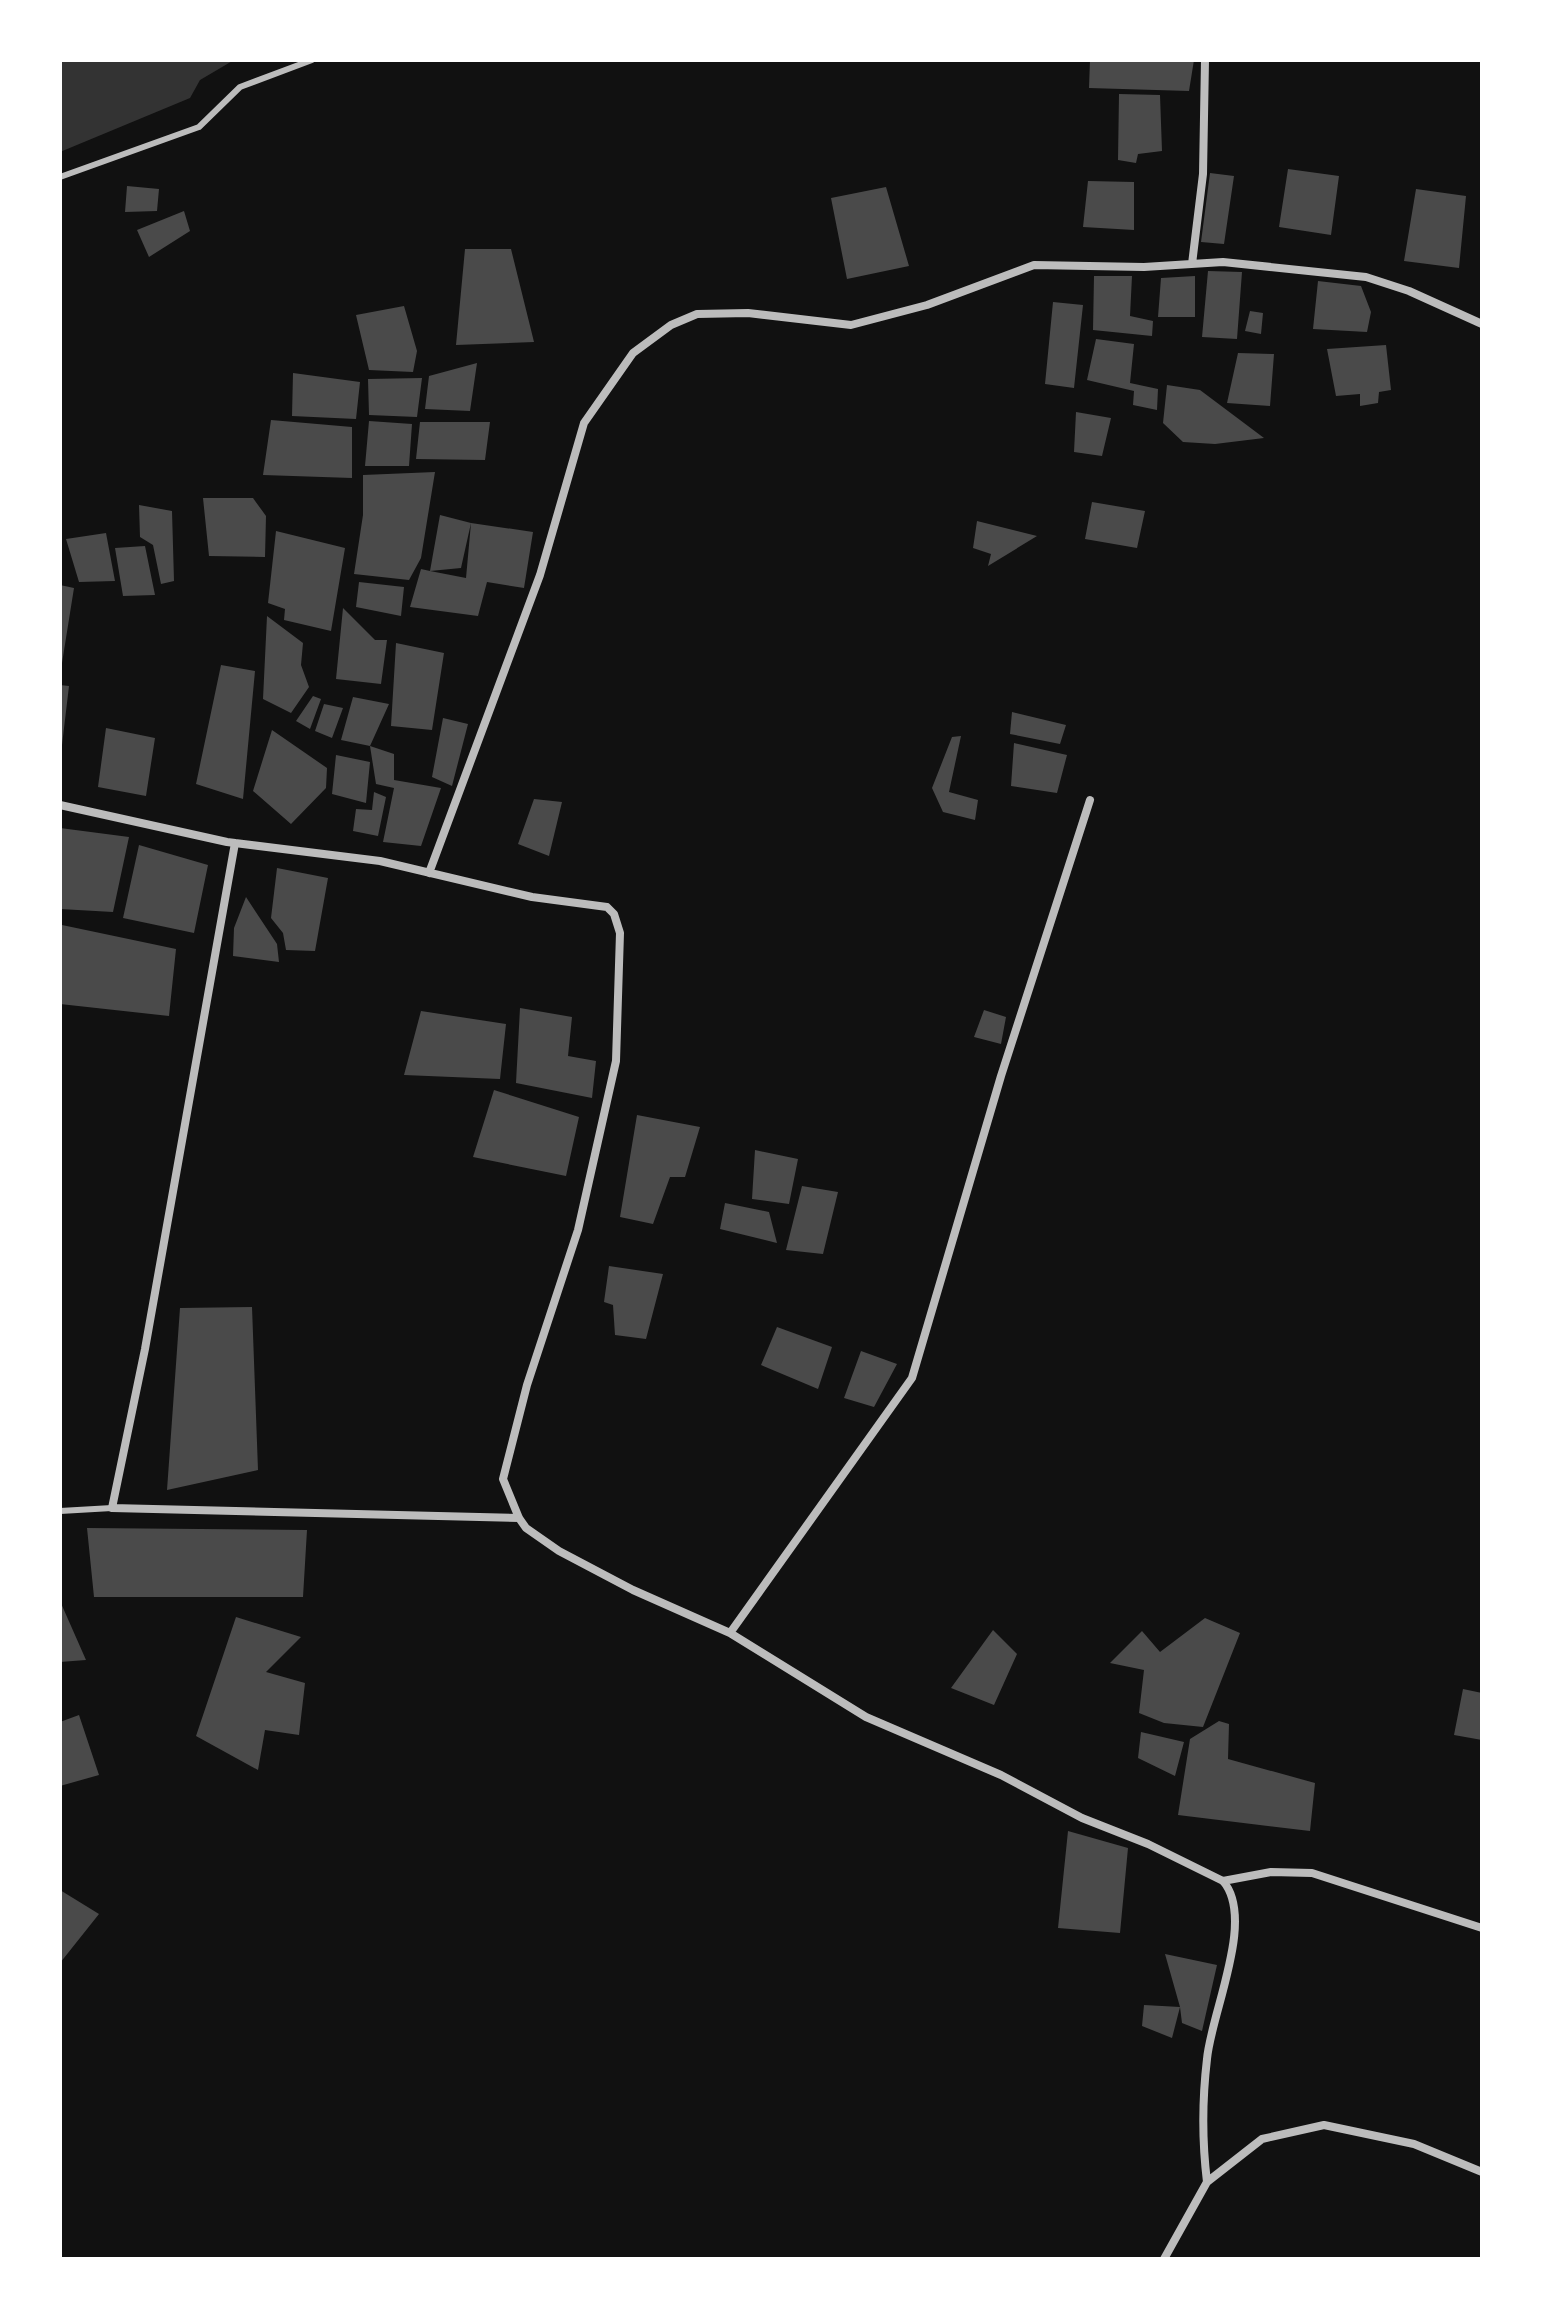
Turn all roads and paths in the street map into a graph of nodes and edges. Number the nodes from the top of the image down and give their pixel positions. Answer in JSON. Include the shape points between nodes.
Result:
{"nodes":[{"id":1,"x":312,"y":60,"type":"edge"},
{"id":2,"x":1205,"y":60,"type":"edge"},
{"id":3,"x":60,"y":177,"type":"edge"},
{"id":4,"x":1192,"y":264,"type":"junction"},
{"id":5,"x":1482,"y":324,"type":"edge"},
{"id":6,"x":1090,"y":800,"type":"dead end"},
{"id":7,"x":60,"y":805,"type":"edge"},
{"id":8,"x":235,"y":843,"type":"junction"},
{"id":9,"x":429,"y":873,"type":"junction"},
{"id":10,"x":112,"y":1508,"type":"junction"},
{"id":11,"x":60,"y":1511,"type":"edge"},
{"id":12,"x":519,"y":1518,"type":"junction"},
{"id":13,"x":730,"y":1633,"type":"junction"},
{"id":14,"x":1223,"y":1881,"type":"junction"},
{"id":15,"x":1482,"y":1928,"type":"edge"},
{"id":16,"x":1482,"y":2172,"type":"edge"},
{"id":17,"x":1207,"y":2182,"type":"junction"},
{"id":18,"x":1164,"y":2259,"type":"edge"}],
"edges":[{"from":1,"to":3,"type":"lane","via":[[240,87],[199,127]]},
{"from":2,"to":4,"type":"street","via":[[1203,174]]},
{"from":4,"to":5,"type":"street","via":[[1223,262],[1366,277]]},
{"from":4,"to":9,"type":"street","via":[[1034,265],[927,305],[851,325],[748,313],[697,314],[671,325],[633,353],[584,423],[540,575]]},
{"from":6,"to":13,"type":"street","via":[[912,1378]]},
{"from":7,"to":8,"type":"street"},
{"from":8,"to":9,"type":"street","via":[[380,861]]},
{"from":8,"to":10,"type":"street"},
{"from":9,"to":12,"type":"street","via":[[532,897],[607,907],[620,933],[616,1061],[578,1230],[527,1385],[503,1479]]},
{"from":10,"to":11,"type":"lane"},
{"from":10,"to":12,"type":"street"},
{"from":12,"to":13,"type":"street","via":[[559,1551]]},
{"from":13,"to":14,"type":"street","via":[[866,1717]]},
{"from":14,"to":15,"type":"street","via":[[1271,1872],[1312,1873]]},
{"from":14,"to":17,"type":"street","via":[[1234,1899],[1235,1917],[1207,2056],[1201,2135]]},
{"from":16,"to":17,"type":"street","via":[[1414,2144],[1324,2125],[1262,2139]]},
{"from":17,"to":18,"type":"street"}]}
